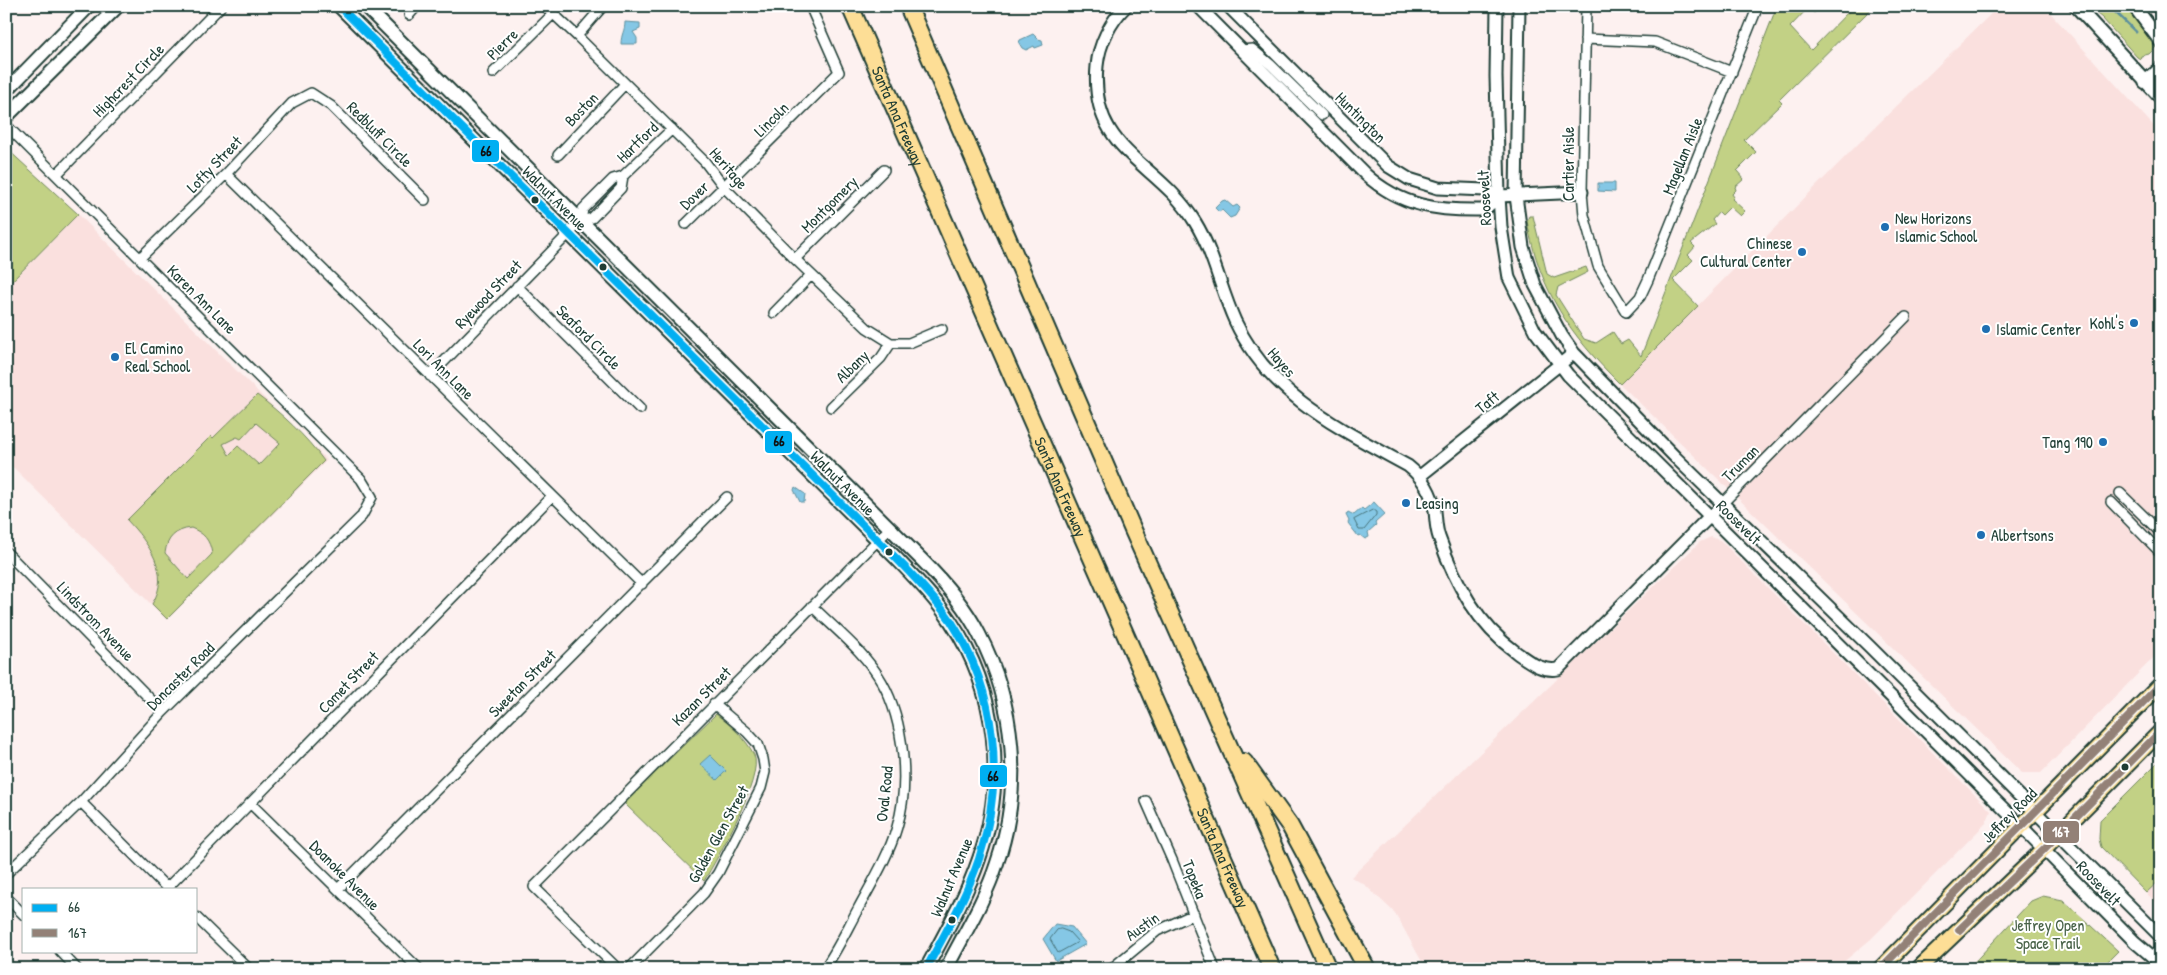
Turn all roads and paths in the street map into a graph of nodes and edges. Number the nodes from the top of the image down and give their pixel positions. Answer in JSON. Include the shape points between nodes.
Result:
{"nodes":[{"id":1,"x":89,"y":6,"type":"edge"},
{"id":2,"x":118,"y":6,"type":"edge"},
{"id":3,"x":221,"y":6,"type":"edge"},
{"id":4,"x":339,"y":6,"type":"edge"},
{"id":5,"x":364,"y":6,"type":"edge"},
{"id":6,"x":417,"y":6,"type":"edge"},
{"id":7,"x":545,"y":6,"type":"edge"},
{"id":8,"x":603,"y":6,"type":"edge"},
{"id":9,"x":810,"y":6,"type":"edge"},
{"id":10,"x":850,"y":6,"type":"edge"},
{"id":11,"x":908,"y":6,"type":"edge"},
{"id":12,"x":1126,"y":6,"type":"edge"},
{"id":13,"x":1198,"y":6,"type":"edge"},
{"id":14,"x":1228,"y":6,"type":"edge"},
{"id":15,"x":1497,"y":6,"type":"edge"},
{"id":16,"x":1520,"y":6,"type":"edge"},
{"id":17,"x":1586,"y":6,"type":"edge"},
{"id":18,"x":1758,"y":6,"type":"edge"},
{"id":19,"x":2076,"y":6,"type":"edge"},
{"id":20,"x":2134,"y":6,"type":"edge"},
{"id":21,"x":553,"y":14,"type":"junction"},
{"id":22,"x":409,"y":15,"type":"dead end"},
{"id":23,"x":577,"y":36,"type":"junction"},
{"id":24,"x":1585,"y":39,"type":"junction"},
{"id":25,"x":2161,"y":42,"type":"edge"},
{"id":26,"x":1732,"y":72,"type":"junction"},
{"id":27,"x":493,"y":74,"type":"dead end"},
{"id":28,"x":2155,"y":76,"type":"edge"},
{"id":29,"x":626,"y":84,"type":"junction"},
{"id":30,"x":6,"y":91,"type":"edge"},
{"id":31,"x":311,"y":93,"type":"joint"},
{"id":32,"x":2161,"y":98,"type":"edge"},
{"id":33,"x":1322,"y":115,"type":"junction"},
{"id":34,"x":6,"y":117,"type":"edge"},
{"id":35,"x":6,"y":125,"type":"edge"},
{"id":36,"x":672,"y":129,"type":"junction"},
{"id":37,"x":558,"y":155,"type":"dead end"},
{"id":38,"x":884,"y":170,"type":"dead end"},
{"id":39,"x":226,"y":174,"type":"junction"},
{"id":40,"x":56,"y":175,"type":"junction"},
{"id":41,"x":724,"y":188,"type":"junction"},
{"id":42,"x":1582,"y":192,"type":"junction"},
{"id":43,"x":1499,"y":196,"type":"junction"},
{"id":44,"x":1516,"y":196,"type":"junction"},
{"id":45,"x":425,"y":200,"type":"dead end"},
{"id":46,"x":581,"y":221,"type":"junction"},
{"id":47,"x":686,"y":224,"type":"dead end"},
{"id":48,"x":568,"y":234,"type":"junction"},
{"id":49,"x":140,"y":258,"type":"junction"},
{"id":50,"x":796,"y":259,"type":"junction"},
{"id":51,"x":812,"y":275,"type":"junction"},
{"id":52,"x":517,"y":286,"type":"junction"},
{"id":53,"x":1626,"y":312,"type":"joint"},
{"id":54,"x":774,"y":313,"type":"dead end"},
{"id":55,"x":1906,"y":317,"type":"dead end"},
{"id":56,"x":942,"y":329,"type":"dead end"},
{"id":57,"x":891,"y":343,"type":"junction"},
{"id":58,"x":1574,"y":353,"type":"junction"},
{"id":59,"x":1559,"y":364,"type":"junction"},
{"id":60,"x":430,"y":376,"type":"junction"},
{"id":61,"x":831,"y":407,"type":"dead end"},
{"id":62,"x":640,"y":409,"type":"dead end"},
{"id":63,"x":1420,"y":476,"type":"junction"},
{"id":64,"x":2120,"y":493,"type":"dead end"},
{"id":65,"x":551,"y":496,"type":"junction"},
{"id":66,"x":372,"y":498,"type":"joint"},
{"id":67,"x":727,"y":498,"type":"dead end"},
{"id":68,"x":2111,"y":502,"type":"dead end"},
{"id":69,"x":1723,"y":503,"type":"junction"},
{"id":70,"x":1710,"y":516,"type":"junction"},
{"id":71,"x":890,"y":528,"type":"junction"},
{"id":72,"x":2161,"y":532,"type":"edge"},
{"id":73,"x":878,"y":540,"type":"junction"},
{"id":74,"x":6,"y":552,"type":"edge"},
{"id":75,"x":2161,"y":553,"type":"edge"},
{"id":76,"x":642,"y":584,"type":"junction"},
{"id":77,"x":812,"y":606,"type":"junction"},
{"id":78,"x":1870,"y":647,"type":"junction"},
{"id":79,"x":1855,"y":662,"type":"junction"},
{"id":80,"x":1552,"y":670,"type":"joint"},
{"id":81,"x":2161,"y":684,"type":"edge"},
{"id":82,"x":714,"y":704,"type":"junction"},
{"id":83,"x":163,"y":712,"type":"junction"},
{"id":84,"x":2161,"y":731,"type":"edge"},
{"id":85,"x":1224,"y":734,"type":"junction"},
{"id":86,"x":1146,"y":801,"type":"dead end"},
{"id":87,"x":81,"y":802,"type":"junction"},
{"id":88,"x":250,"y":803,"type":"junction"},
{"id":89,"x":2036,"y":812,"type":"junction"},
{"id":90,"x":989,"y":826,"type":"junction"},
{"id":91,"x":2022,"y":826,"type":"junction"},
{"id":92,"x":1006,"y":833,"type":"junction"},
{"id":93,"x":2058,"y":835,"type":"junction"},
{"id":94,"x":2044,"y":849,"type":"junction"},
{"id":95,"x":6,"y":874,"type":"edge"},
{"id":96,"x":168,"y":888,"type":"edge"},
{"id":97,"x":338,"y":889,"type":"junction"},
{"id":98,"x":6,"y":897,"type":"edge"},
{"id":99,"x":22,"y":913,"type":"edge"},
{"id":100,"x":1194,"y":914,"type":"junction"},
{"id":101,"x":198,"y":918,"type":"edge"},
{"id":102,"x":2161,"y":937,"type":"edge"},
{"id":103,"x":61,"y":952,"type":"edge"},
{"id":104,"x":2161,"y":964,"type":"edge"},
{"id":105,"x":77,"y":969,"type":"edge"},
{"id":106,"x":249,"y":969,"type":"edge"},
{"id":107,"x":419,"y":969,"type":"edge"},
{"id":108,"x":618,"y":969,"type":"edge"},
{"id":109,"x":629,"y":969,"type":"edge"},
{"id":110,"x":824,"y":969,"type":"edge"},
{"id":111,"x":926,"y":969,"type":"edge"},
{"id":112,"x":946,"y":969,"type":"edge"},
{"id":113,"x":1111,"y":969,"type":"edge"},
{"id":114,"x":1215,"y":969,"type":"edge"},
{"id":115,"x":1272,"y":969,"type":"edge"},
{"id":116,"x":1328,"y":969,"type":"edge"},
{"id":117,"x":1367,"y":969,"type":"edge"},
{"id":118,"x":1880,"y":969,"type":"edge"},
{"id":119,"x":1918,"y":969,"type":"edge"}],
"edges":[{"from":1,"to":30,"type":"main road"},
{"from":2,"to":34,"type":"main road"},
{"from":3,"to":40,"type":"street","name":"Highcrest Circle"},
{"from":4,"to":48,"type":"main road","name":"Walnut Avenue"},
{"from":5,"to":46,"type":"main road","name":"Walnut Avenue"},
{"from":6,"to":22,"type":"street"},
{"from":7,"to":21,"type":"street","name":"Heritage"},
{"from":8,"to":23,"type":"street"},
{"from":9,"to":41,"type":"street","name":"Lincoln","via":[[839,72]]},
{"from":10,"to":115,"type":"highway","name":"Santa Ana Freeway"},
{"from":11,"to":85,"type":"highway"},
{"from":12,"to":63,"type":"street","name":"Hayes","via":[[1108,30],[1097,62],[1097,99],[1111,134],[1175,195],[1196,222],[1214,261],[1224,297],[1259,363],[1284,390],[1310,410]]},
{"from":13,"to":33,"type":"street","name":"Huntington","via":[[1242,50]]},
{"from":14,"to":33,"type":"street","name":"Huntington"},
{"from":15,"to":43,"type":"street","name":"Roosevelt"},
{"from":16,"to":44,"type":"street","name":"Roosevelt"},
{"from":17,"to":24,"type":"street","name":"Cartier Aisle"},
{"from":18,"to":26,"type":"street","name":"Magellan Aisle"},
{"from":19,"to":28,"type":"main road"},
{"from":20,"to":25,"type":"main road"},
{"from":21,"to":23,"type":"street","name":"Heritage"},
{"from":21,"to":27,"type":"street","name":"Pierre"},
{"from":23,"to":29,"type":"street","name":"Heritage"},
{"from":24,"to":26,"type":"street","via":[[1655,42]]},
{"from":24,"to":42,"type":"street","name":"Cartier Aisle"},
{"from":26,"to":53,"type":"street","name":"Magellan Aisle","via":[[1644,288]]},
{"from":28,"to":32,"type":"main road"},
{"from":29,"to":36,"type":"street","name":"Heritage"},
{"from":29,"to":37,"type":"street","name":"Boston"},
{"from":31,"to":39,"type":"street","name":"Lofty Street","via":[[292,103]]},
{"from":31,"to":45,"type":"street","name":"Redbluff Circle","via":[[331,106]]},
{"from":33,"to":43,"type":"street","name":"Huntington","via":[[1409,179],[1438,188],[1485,190]]},
{"from":33,"to":43,"type":"street","name":"Huntington","via":[[1376,184],[1407,201],[1440,210],[1484,210]]},
{"from":35,"to":40,"type":"street","name":"Karen Ann Lane"},
{"from":36,"to":41,"type":"street","name":"Heritage","via":[[705,162]]},
{"from":36,"to":46,"type":"street","name":"Hartford","via":[[623,176],[621,188],[592,218]]},
{"from":38,"to":50,"type":"street","name":"Montgomery"},
{"from":39,"to":49,"type":"street","name":"Lofty Street"},
{"from":39,"to":60,"type":"street","name":"Lori Ann Lane"},
{"from":40,"to":49,"type":"street","name":"Karen Ann Lane"},
{"from":41,"to":47,"type":"street","name":"Dover"},
{"from":41,"to":50,"type":"street","name":"Heritage"},
{"from":42,"to":44,"type":"street","name":"Huntington"},
{"from":42,"to":53,"type":"street","name":"Cartier Aisle","via":[[1584,216],[1598,266]]},
{"from":43,"to":44,"type":"street","name":"Huntington"},
{"from":43,"to":59,"type":"street","name":"Roosevelt","via":[[1509,278],[1534,331]]},
{"from":44,"to":58,"type":"street","name":"Roosevelt","via":[[1523,247],[1535,286]]},
{"from":46,"to":48,"type":"street","name":"Hartford"},
{"from":46,"to":71,"type":"main road","name":"Walnut Avenue"},
{"from":48,"to":52,"type":"street","name":"Ryewood Street"},
{"from":48,"to":73,"type":"main road","name":"Walnut Avenue"},
{"from":49,"to":66,"type":"street","name":"Karen Ann Lane","via":[[362,479]]},
{"from":50,"to":51,"type":"street","name":"Heritage"},
{"from":51,"to":54,"type":"street"},
{"from":51,"to":57,"type":"street","name":"Heritage","via":[[868,328]]},
{"from":52,"to":60,"type":"street","name":"Ryewood Street"},
{"from":52,"to":62,"type":"street","name":"Seaford Circle"},
{"from":55,"to":69,"type":"street","name":"Truman"},
{"from":56,"to":57,"type":"street","via":[[909,343]]},
{"from":57,"to":61,"type":"street","name":"Albany","via":[[882,358]]},
{"from":58,"to":59,"type":"street","name":"Taft"},
{"from":58,"to":69,"type":"street","name":"Roosevelt"},
{"from":59,"to":63,"type":"street","name":"Taft"},
{"from":59,"to":70,"type":"street","name":"Roosevelt"},
{"from":60,"to":65,"type":"street","name":"Lori Ann Lane"},
{"from":63,"to":80,"type":"street","name":"Hayes","via":[[1433,500],[1438,536],[1472,607],[1506,645],[1544,670]]},
{"from":64,"to":72,"type":"street"},
{"from":65,"to":76,"type":"street","name":"Lori Ann Lane"},
{"from":65,"to":88,"type":"street","name":"Comet Street"},
{"from":66,"to":83,"type":"street","name":"Doncaster Road","via":[[362,516]]},
{"from":67,"to":76,"type":"street","name":"Sweetan Street"},
{"from":68,"to":75,"type":"street"},
{"from":69,"to":70,"type":"street","name":"Truman"},
{"from":69,"to":78,"type":"street","name":"Roosevelt"},
{"from":70,"to":79,"type":"street","name":"Roosevelt"},
{"from":70,"to":80,"type":"street","name":"Truman","via":[[1564,665]]},
{"from":71,"to":73,"type":"street","name":"Kazan Street"},
{"from":71,"to":92,"type":"main road","name":"Walnut Avenue","via":[[956,598],[979,633],[995,670],[1007,713],[1012,749],[1012,788]]},
{"from":73,"to":77,"type":"street","name":"Kazan Street"},
{"from":73,"to":90,"type":"main road","name":"Walnut Avenue","via":[[935,600],[961,638],[976,669],[988,711],[994,753],[994,790]]},
{"from":74,"to":83,"type":"street","name":"Lindstrom Avenue"},
{"from":76,"to":97,"type":"street","name":"Sweetan Street"},
{"from":77,"to":82,"type":"street","name":"Kazan Street"},
{"from":77,"to":110,"type":"street","name":"Oval Road","via":[[870,663],[883,683],[901,739],[904,779],[898,826],[860,906]]},
{"from":78,"to":79,"type":"street"},
{"from":78,"to":89,"type":"street","name":"Roosevelt"},
{"from":79,"to":91,"type":"street","name":"Roosevelt"},
{"from":81,"to":89,"type":"main road","name":"Jeffrey Road"},
{"from":82,"to":108,"type":"street","name":"Kazan Street","via":[[534,887]]},
{"from":82,"to":109,"type":"street","name":"Golden Glen Street","via":[[758,744],[765,772],[761,788],[704,894]]},
{"from":83,"to":87,"type":"street","name":"Doncaster Road"},
{"from":84,"to":93,"type":"main road"},
{"from":85,"to":116,"type":"highway"},
{"from":85,"to":117,"type":"highway","via":[[1290,826]]},
{"from":86,"to":100,"type":"street","name":"Topeka"},
{"from":87,"to":95,"type":"street","name":"Doncaster Road"},
{"from":87,"to":96,"type":"street"},
{"from":88,"to":96,"type":"street","name":"Comet Street"},
{"from":88,"to":97,"type":"street","name":"Doanoke Avenue"},
{"from":89,"to":91,"type":"main road","name":"Jeffrey Road"},
{"from":89,"to":93,"type":"street","name":"Roosevelt"},
{"from":90,"to":92,"type":"main road"},
{"from":90,"to":111,"type":"main road","name":"Walnut Avenue","via":[[971,879]]},
{"from":91,"to":94,"type":"street","name":"Roosevelt"},
{"from":91,"to":118,"type":"main road","name":"Jeffrey Road"},
{"from":92,"to":112,"type":"main road","name":"Walnut Avenue","via":[[989,884]]},
{"from":93,"to":94,"type":"main road"},
{"from":93,"to":102,"type":"street","name":"Roosevelt"},
{"from":94,"to":104,"type":"street","name":"Roosevelt","via":[[2135,942]]},
{"from":94,"to":119,"type":"main road"},
{"from":97,"to":107,"type":"street","name":"Doanoke Avenue"},
{"from":98,"to":99,"type":"street"},
{"from":100,"to":113,"type":"street","name":"Austin","via":[[1157,932]]},
{"from":100,"to":114,"type":"street","name":"Topeka"},
{"from":101,"to":106,"type":"street"},
{"from":103,"to":105,"type":"street"}]}
